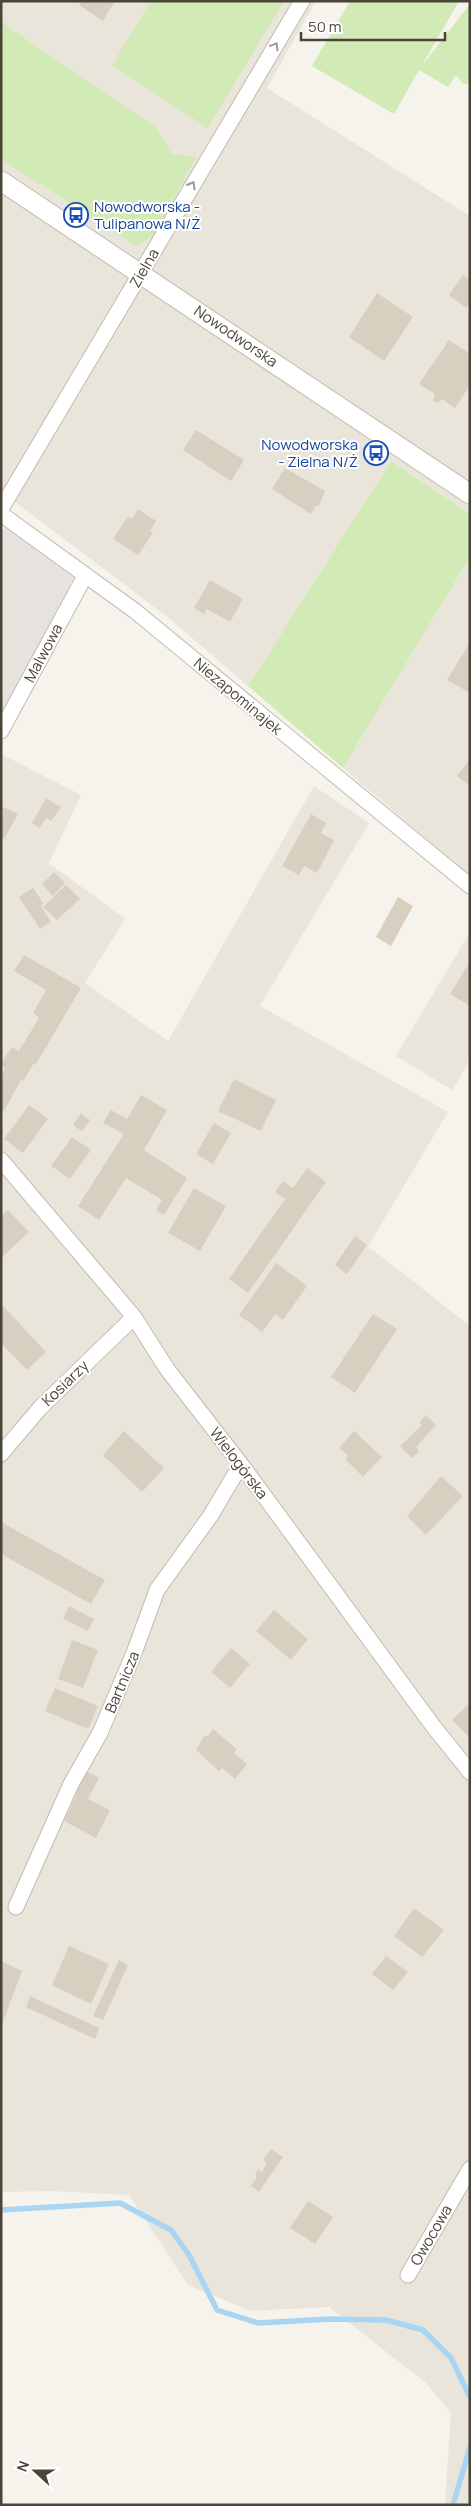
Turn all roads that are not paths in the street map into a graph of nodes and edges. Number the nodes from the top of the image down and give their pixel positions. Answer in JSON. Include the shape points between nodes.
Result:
{"nodes":[{"id":1,"x":302,"y":1,"type":"edge"},
{"id":2,"x":1,"y":181,"type":"edge"},
{"id":3,"x":141,"y":273,"type":"junction"},
{"id":4,"x":470,"y":494,"type":"edge"},
{"id":5,"x":1,"y":509,"type":"edge"},
{"id":6,"x":1,"y":514,"type":"edge"},
{"id":7,"x":85,"y":576,"type":"junction"},
{"id":8,"x":1,"y":731,"type":"edge"},
{"id":9,"x":470,"y":886,"type":"edge"},
{"id":10,"x":1,"y":1160,"type":"edge"},
{"id":11,"x":134,"y":1317,"type":"junction"},
{"id":12,"x":1,"y":1454,"type":"edge"},
{"id":13,"x":243,"y":1466,"type":"junction"},
{"id":14,"x":470,"y":1772,"type":"edge"},
{"id":15,"x":16,"y":1907,"type":"dead end"},
{"id":16,"x":470,"y":2169,"type":"edge"},
{"id":17,"x":408,"y":2275,"type":"dead end"}],
"edges":[{"from":3,"to":1,"type":"street","name":"Zielna","one_way":true},
{"from":2,"to":3,"type":"street","name":"Nowodworska"},
{"from":3,"to":4,"type":"street","name":"Nowodworska"},
{"from":3,"to":5,"type":"street","name":"Zielna"},
{"from":6,"to":7,"type":"street","name":"Niezapominajek"},
{"from":7,"to":8,"type":"street","name":"Malwowa"},
{"from":7,"to":9,"type":"street","name":"Niezapominajek","via":[[135,611]]},
{"from":10,"to":11,"type":"street","name":"Wielogórska"},
{"from":11,"to":12,"type":"street","name":"Kosiarzy","via":[[40,1408]]},
{"from":11,"to":13,"type":"street","name":"Wielogórska","via":[[167,1369]]},
{"from":13,"to":14,"type":"street","name":"Wielogórska"},
{"from":13,"to":15,"type":"street","name":"Bartnicza","via":[[157,1590],[100,1733],[71,1784]]},
{"from":16,"to":17,"type":"street","name":"Owocowa"}]}
